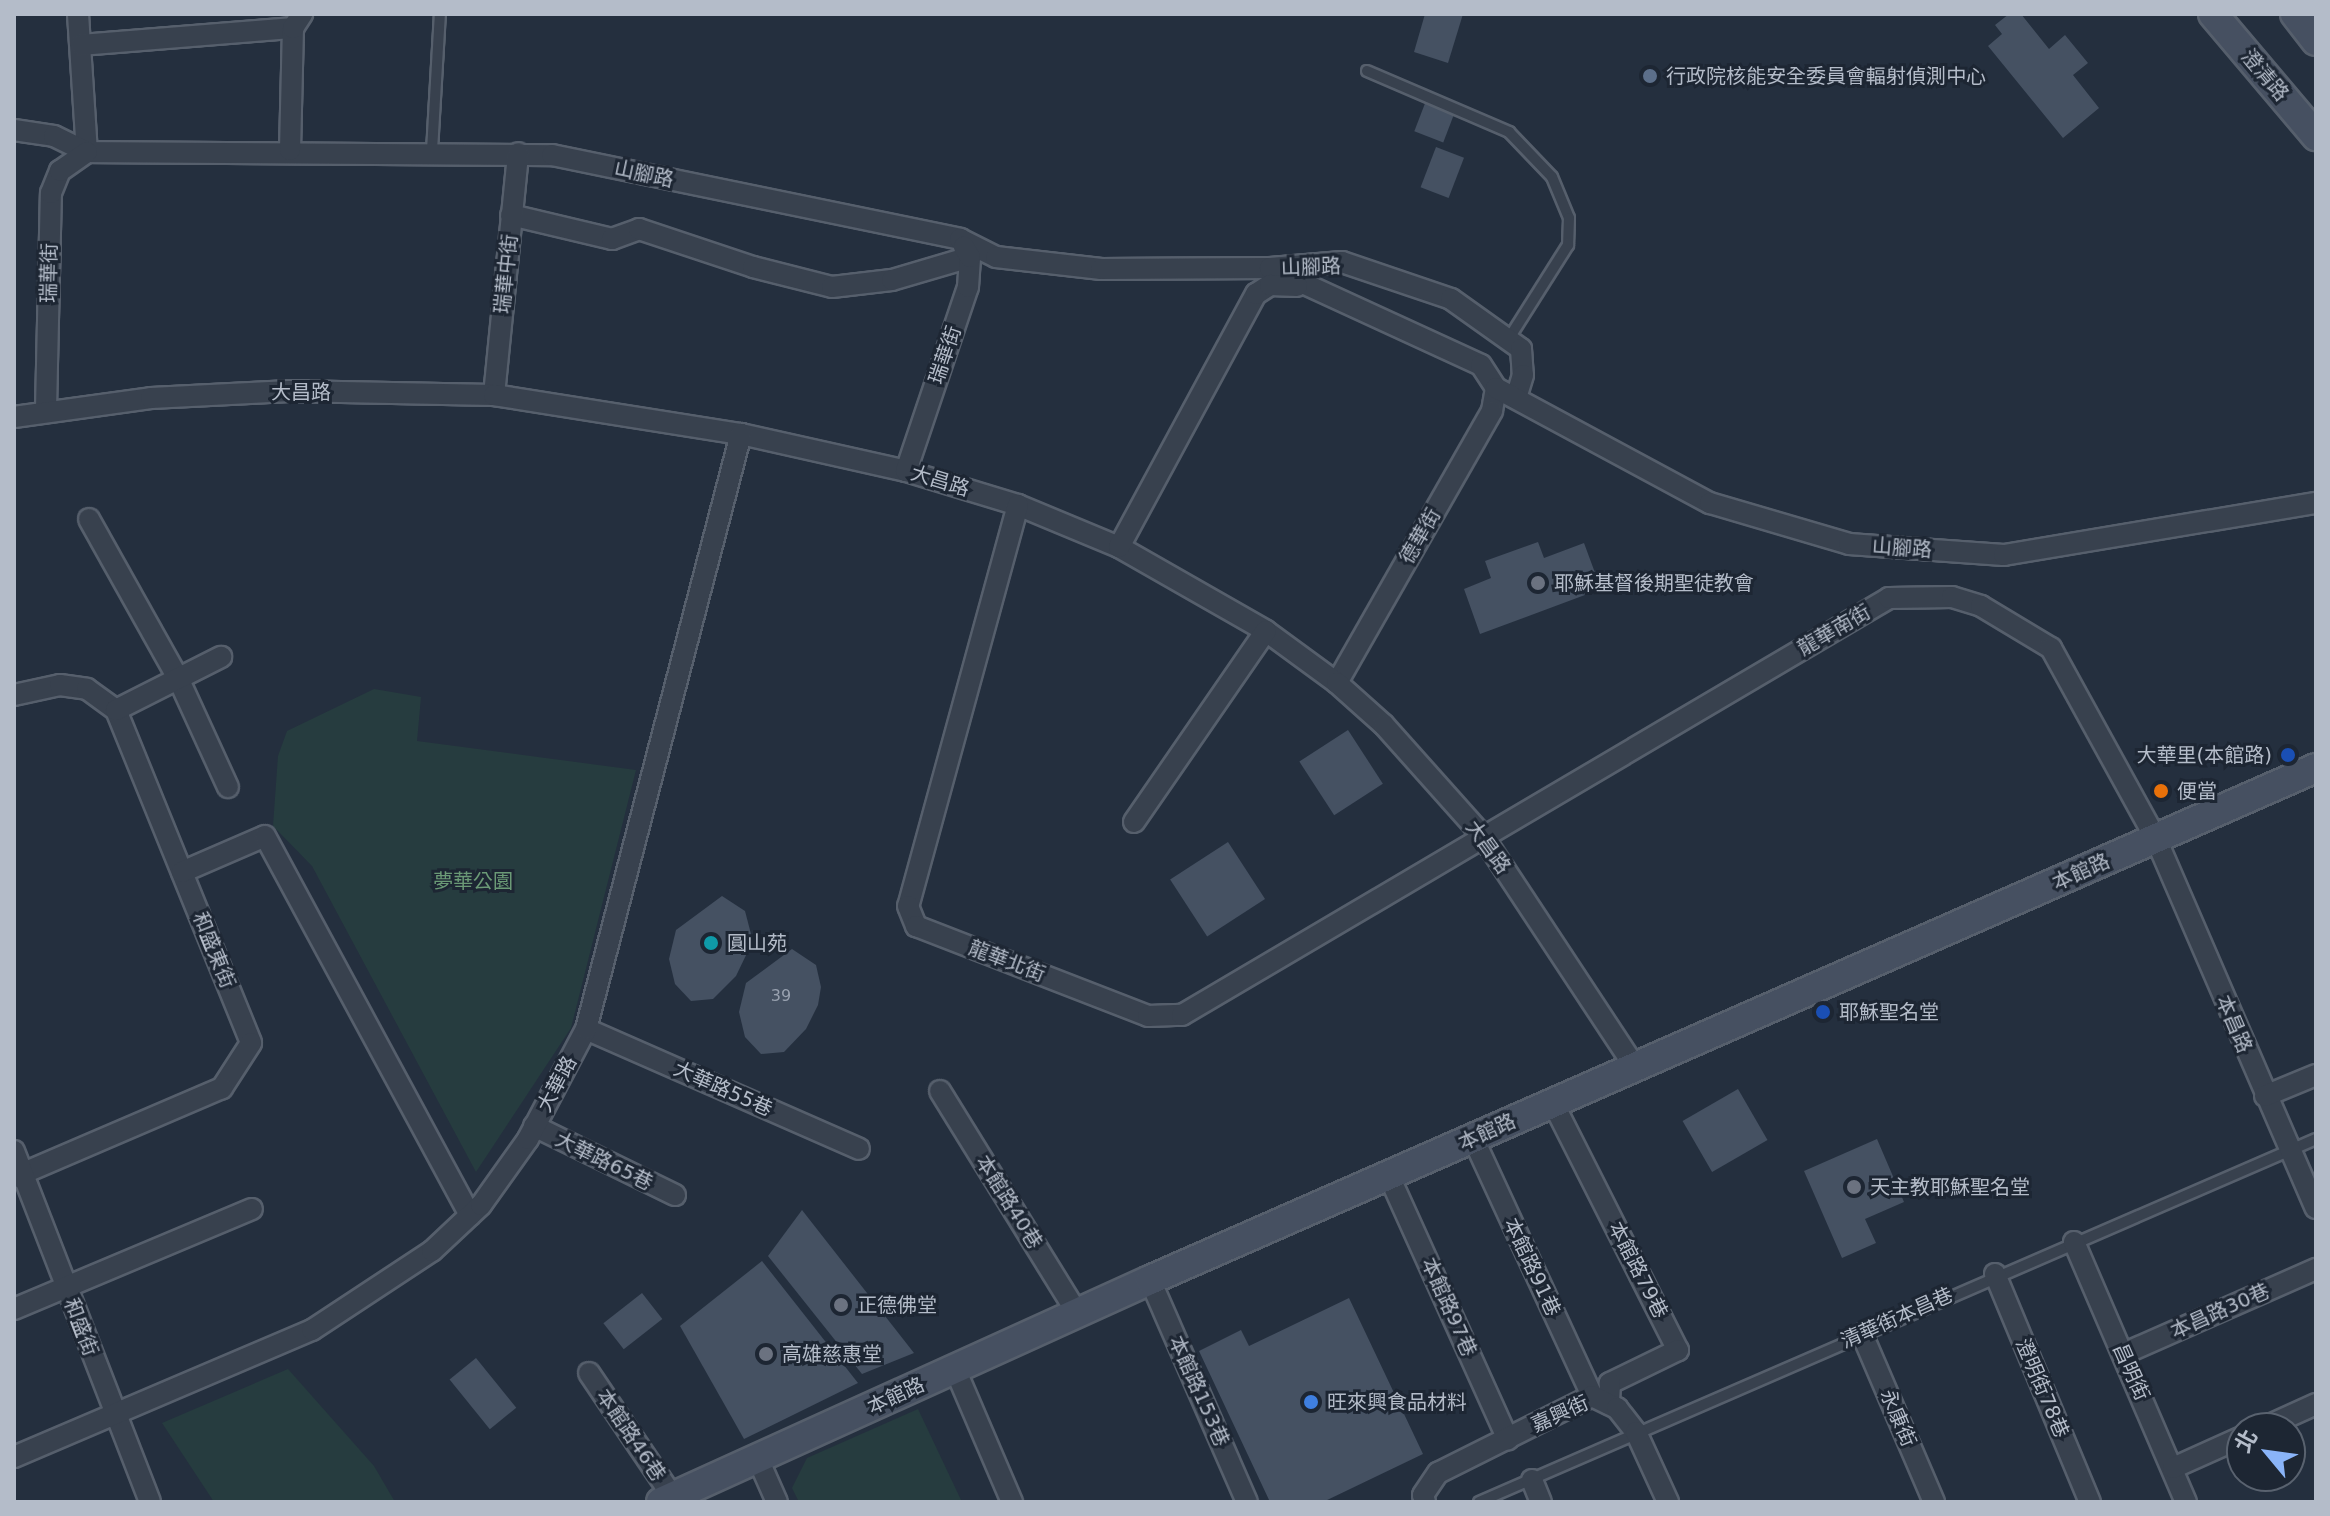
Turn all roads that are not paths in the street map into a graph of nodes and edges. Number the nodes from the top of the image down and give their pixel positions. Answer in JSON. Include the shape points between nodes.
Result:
{"nodes":[{"id":1,"x":78,"y":14,"type":"edge"},
{"id":2,"x":440,"y":14,"type":"edge"},
{"id":3,"x":2213,"y":14,"type":"edge"},
{"id":4,"x":2295,"y":14,"type":"edge"},
{"id":5,"x":298,"y":21,"type":"edge"},
{"id":6,"x":2316,"y":41,"type":"edge"},
{"id":7,"x":81,"y":45,"type":"junction"},
{"id":8,"x":1367,"y":71,"type":"dead end"},
{"id":9,"x":14,"y":130,"type":"edge"},
{"id":10,"x":2316,"y":136,"type":"edge"},
{"id":11,"x":290,"y":150,"type":"junction"},
{"id":12,"x":432,"y":151,"type":"junction"},
{"id":13,"x":87,"y":152,"type":"junction"},
{"id":14,"x":518,"y":153,"type":"junction"},
{"id":15,"x":511,"y":215,"type":"junction"},
{"id":16,"x":960,"y":239,"type":"junction"},
{"id":17,"x":970,"y":257,"type":"junction"},
{"id":18,"x":1270,"y":268,"type":"junction"},
{"id":19,"x":1300,"y":286,"type":"junction"},
{"id":20,"x":1508,"y":340,"type":"junction"},
{"id":21,"x":1496,"y":388,"type":"junction"},
{"id":22,"x":494,"y":395,"type":"junction"},
{"id":23,"x":1516,"y":398,"type":"junction"},
{"id":24,"x":46,"y":409,"type":"junction"},
{"id":25,"x":14,"y":417,"type":"edge"},
{"id":26,"x":741,"y":434,"type":"junction"},
{"id":27,"x":906,"y":471,"type":"junction"},
{"id":28,"x":2316,"y":503,"type":"edge"},
{"id":29,"x":1018,"y":505,"type":"junction"},
{"id":30,"x":89,"y":519,"type":"dead end"},
{"id":31,"x":1119,"y":547,"type":"junction"},
{"id":32,"x":1266,"y":631,"type":"junction"},
{"id":33,"x":221,"y":657,"type":"dead end"},
{"id":34,"x":178,"y":678,"type":"junction"},
{"id":35,"x":1337,"y":683,"type":"junction"},
{"id":36,"x":14,"y":695,"type":"edge"},
{"id":37,"x":116,"y":710,"type":"junction"},
{"id":38,"x":2316,"y":768,"type":"edge"},
{"id":39,"x":228,"y":787,"type":"dead end"},
{"id":40,"x":1134,"y":822,"type":"dead end"},
{"id":41,"x":1482,"y":835,"type":"junction"},
{"id":42,"x":2156,"y":839,"type":"junction"},
{"id":43,"x":182,"y":872,"type":"junction"},
{"id":44,"x":586,"y":1029,"type":"junction"},
{"id":45,"x":1635,"y":1067,"type":"junction"},
{"id":46,"x":2316,"y":1075,"type":"edge"},
{"id":47,"x":940,"y":1091,"type":"dead end"},
{"id":48,"x":2265,"y":1096,"type":"junction"},
{"id":49,"x":1553,"y":1103,"type":"junction"},
{"id":50,"x":534,"y":1126,"type":"junction"},
{"id":51,"x":1473,"y":1138,"type":"junction"},
{"id":52,"x":2316,"y":1139,"type":"edge"},
{"id":53,"x":859,"y":1149,"type":"dead end"},
{"id":54,"x":2292,"y":1150,"type":"junction"},
{"id":55,"x":14,"y":1151,"type":"edge"},
{"id":56,"x":18,"y":1175,"type":"edge"},
{"id":57,"x":1389,"y":1176,"type":"junction"},
{"id":58,"x":675,"y":1195,"type":"dead end"},
{"id":59,"x":2316,"y":1208,"type":"edge"},
{"id":60,"x":252,"y":1209,"type":"dead end"},
{"id":61,"x":470,"y":1215,"type":"junction"},
{"id":62,"x":2074,"y":1242,"type":"junction"},
{"id":63,"x":2316,"y":1269,"type":"edge"},
{"id":64,"x":1995,"y":1274,"type":"junction"},
{"id":65,"x":1150,"y":1280,"type":"junction"},
{"id":66,"x":67,"y":1288,"type":"junction"},
{"id":67,"x":14,"y":1309,"type":"edge"},
{"id":68,"x":1077,"y":1313,"type":"junction"},
{"id":69,"x":1862,"y":1334,"type":"junction"},
{"id":70,"x":2123,"y":1354,"type":"junction"},
{"id":71,"x":955,"y":1369,"type":"junction"},
{"id":72,"x":589,"y":1373,"type":"dead end"},
{"id":73,"x":1600,"y":1400,"type":"junction"},
{"id":74,"x":115,"y":1416,"type":"junction"},
{"id":75,"x":1636,"y":1432,"type":"junction"},
{"id":76,"x":1508,"y":1439,"type":"junction"},
{"id":77,"x":2226,"y":1444,"type":"edge"},
{"id":78,"x":14,"y":1457,"type":"edge"},
{"id":79,"x":758,"y":1459,"type":"junction"},
{"id":80,"x":2173,"y":1468,"type":"junction"},
{"id":81,"x":1532,"y":1480,"type":"junction"},
{"id":82,"x":667,"y":1499,"type":"edge"},
{"id":83,"x":150,"y":1502,"type":"edge"},
{"id":84,"x":777,"y":1502,"type":"edge"},
{"id":85,"x":1012,"y":1502,"type":"edge"},
{"id":86,"x":1247,"y":1502,"type":"edge"},
{"id":87,"x":1425,"y":1502,"type":"edge"},
{"id":88,"x":1479,"y":1502,"type":"edge"},
{"id":89,"x":1541,"y":1502,"type":"edge"},
{"id":90,"x":1668,"y":1502,"type":"edge"},
{"id":91,"x":1934,"y":1502,"type":"edge"},
{"id":92,"x":2090,"y":1502,"type":"edge"},
{"id":93,"x":2186,"y":1502,"type":"edge"}],
"edges":[{"from":1,"to":7,"type":"street"},
{"from":2,"to":12,"type":"lane"},
{"from":3,"to":10,"type":"street","name":"澄清路"},
{"from":4,"to":6,"type":"street"},
{"from":5,"to":7,"type":"street"},
{"from":5,"to":11,"type":"street"},
{"from":7,"to":13,"type":"street"},
{"from":8,"to":20,"type":"lane","via":[[1509,132],[1552,177],[1569,218],[1568,245]]},
{"from":9,"to":13,"type":"street","name":"山腳路","via":[[54,136]]},
{"from":11,"to":12,"type":"street","name":"山腳路"},
{"from":11,"to":13,"type":"street","name":"山腳路"},
{"from":12,"to":14,"type":"street","name":"山腳路"},
{"from":13,"to":24,"type":"street","name":"瑞華街","via":[[60,171],[51,193]]},
{"from":14,"to":15,"type":"street","name":"瑞華中街"},
{"from":14,"to":16,"type":"street","name":"山腳路","via":[[552,155]]},
{"from":15,"to":17,"type":"street","via":[[612,239],[639,229],[832,287],[892,280]]},
{"from":15,"to":22,"type":"street","name":"瑞華中街"},
{"from":16,"to":17,"type":"street"},
{"from":16,"to":18,"type":"street","name":"山腳路","via":[[996,257],[1101,269]]},
{"from":17,"to":27,"type":"street","name":"瑞華街","via":[[968,287]]},
{"from":18,"to":19,"type":"street","name":"山腳路"},
{"from":18,"to":20,"type":"street","name":"山腳路","via":[[1342,262],[1451,299]]},
{"from":19,"to":21,"type":"street","name":"山腳路","via":[[1481,365]]},
{"from":19,"to":31,"type":"street","via":[[1270,285],[1256,294]]},
{"from":20,"to":23,"type":"street","via":[[1521,349],[1523,375]]},
{"from":21,"to":23,"type":"street","name":"山腳路"},
{"from":21,"to":35,"type":"street","name":"德華街","via":[[1492,411]]},
{"from":22,"to":24,"type":"street","name":"大昌路","via":[[290,391]]},
{"from":22,"to":26,"type":"street","name":"大昌路"},
{"from":23,"to":28,"type":"street","name":"山腳路","via":[[1710,503],[1849,544],[2004,555]]},
{"from":24,"to":25,"type":"street","name":"大昌路"},
{"from":26,"to":27,"type":"street","name":"大昌路"},
{"from":26,"to":44,"type":"street","name":"大華路"},
{"from":27,"to":29,"type":"street","name":"大昌路"},
{"from":29,"to":31,"type":"street","name":"大昌路"},
{"from":29,"to":41,"type":"street","name":"龍華北街","via":[[908,906],[916,926],[1148,1016],[1182,1015]]},
{"from":30,"to":34,"type":"street"},
{"from":31,"to":32,"type":"street","name":"大昌路"},
{"from":32,"to":35,"type":"street","name":"大昌路"},
{"from":32,"to":40,"type":"street"},
{"from":33,"to":34,"type":"street"},
{"from":34,"to":37,"type":"street"},
{"from":34,"to":39,"type":"street"},
{"from":35,"to":41,"type":"street","name":"大昌路","via":[[1384,725]]},
{"from":36,"to":37,"type":"street","via":[[60,685],[87,689]]},
{"from":37,"to":43,"type":"street","name":"和盛東街"},
{"from":38,"to":42,"type":"street","name":"本館路"},
{"from":41,"to":42,"type":"street","name":"龍華南街","via":[[1889,598],[1952,597],[1981,606],[2051,648]]},
{"from":41,"to":45,"type":"street","name":"大昌路"},
{"from":42,"to":45,"type":"street","name":"本館路"},
{"from":42,"to":48,"type":"street","name":"本昌路"},
{"from":43,"to":56,"type":"street","name":"和盛東街","via":[[251,1043],[222,1088]]},
{"from":43,"to":61,"type":"street","via":[[265,836]]},
{"from":44,"to":50,"type":"street","name":"大華路"},
{"from":44,"to":53,"type":"street","name":"大華路55巷"},
{"from":45,"to":49,"type":"street","name":"本館路"},
{"from":46,"to":48,"type":"street"},
{"from":47,"to":68,"type":"street","name":"本館路40巷"},
{"from":48,"to":54,"type":"street","name":"本昌路"},
{"from":49,"to":51,"type":"street","name":"本館路"},
{"from":49,"to":73,"type":"street","name":"本館路79巷","via":[[1678,1350],[1610,1383]]},
{"from":50,"to":58,"type":"street","name":"大華路65巷"},
{"from":50,"to":61,"type":"street","name":"大華路"},
{"from":51,"to":57,"type":"street","name":"本館路"},
{"from":51,"to":73,"type":"street","name":"本館路91巷"},
{"from":52,"to":54,"type":"lane","name":"清華街本昌巷"},
{"from":54,"to":59,"type":"street","name":"本昌路"},
{"from":54,"to":62,"type":"lane","name":"清華街本昌巷"},
{"from":55,"to":56,"type":"street","name":"和盛街"},
{"from":56,"to":66,"type":"street","name":"和盛街"},
{"from":57,"to":65,"type":"street","name":"本館路"},
{"from":57,"to":76,"type":"street","name":"本館路97巷"},
{"from":60,"to":66,"type":"street"},
{"from":61,"to":74,"type":"street","name":"大華路","via":[[432,1251],[312,1330]]},
{"from":62,"to":64,"type":"lane","name":"清華街本昌巷"},
{"from":62,"to":70,"type":"street","name":"昌明街"},
{"from":63,"to":70,"type":"street","name":"本昌路30巷"},
{"from":64,"to":69,"type":"lane","name":"清華街本昌巷"},
{"from":64,"to":92,"type":"street","name":"澄明街78巷"},
{"from":65,"to":68,"type":"street","name":"本館路"},
{"from":65,"to":86,"type":"street","name":"本館路153巷"},
{"from":66,"to":67,"type":"street"},
{"from":66,"to":74,"type":"street","name":"和盛街"},
{"from":68,"to":71,"type":"street","name":"本館路"},
{"from":69,"to":75,"type":"lane","name":"清華街本昌巷"},
{"from":69,"to":91,"type":"street","name":"永康街"},
{"from":70,"to":80,"type":"street","name":"昌明街"},
{"from":71,"to":79,"type":"street","name":"本館路"},
{"from":71,"to":85,"type":"street"},
{"from":72,"to":82,"type":"street","name":"本館路46巷"},
{"from":73,"to":75,"type":"street","name":"嘉興街"},
{"from":73,"to":76,"type":"street","name":"嘉興街"},
{"from":74,"to":78,"type":"street","name":"大華路"},
{"from":74,"to":83,"type":"street","name":"和盛街"},
{"from":75,"to":81,"type":"lane","name":"清華街本昌巷"},
{"from":75,"to":90,"type":"street","name":"嘉興街"},
{"from":76,"to":87,"type":"street","name":"嘉興街","via":[[1438,1473],[1423,1495]]},
{"from":77,"to":80,"type":"street"},
{"from":79,"to":82,"type":"street","name":"本館路"},
{"from":79,"to":84,"type":"street"},
{"from":80,"to":93,"type":"street","name":"昌明街"},
{"from":81,"to":88,"type":"lane","name":"清華街本昌巷"},
{"from":81,"to":89,"type":"street"}]}
